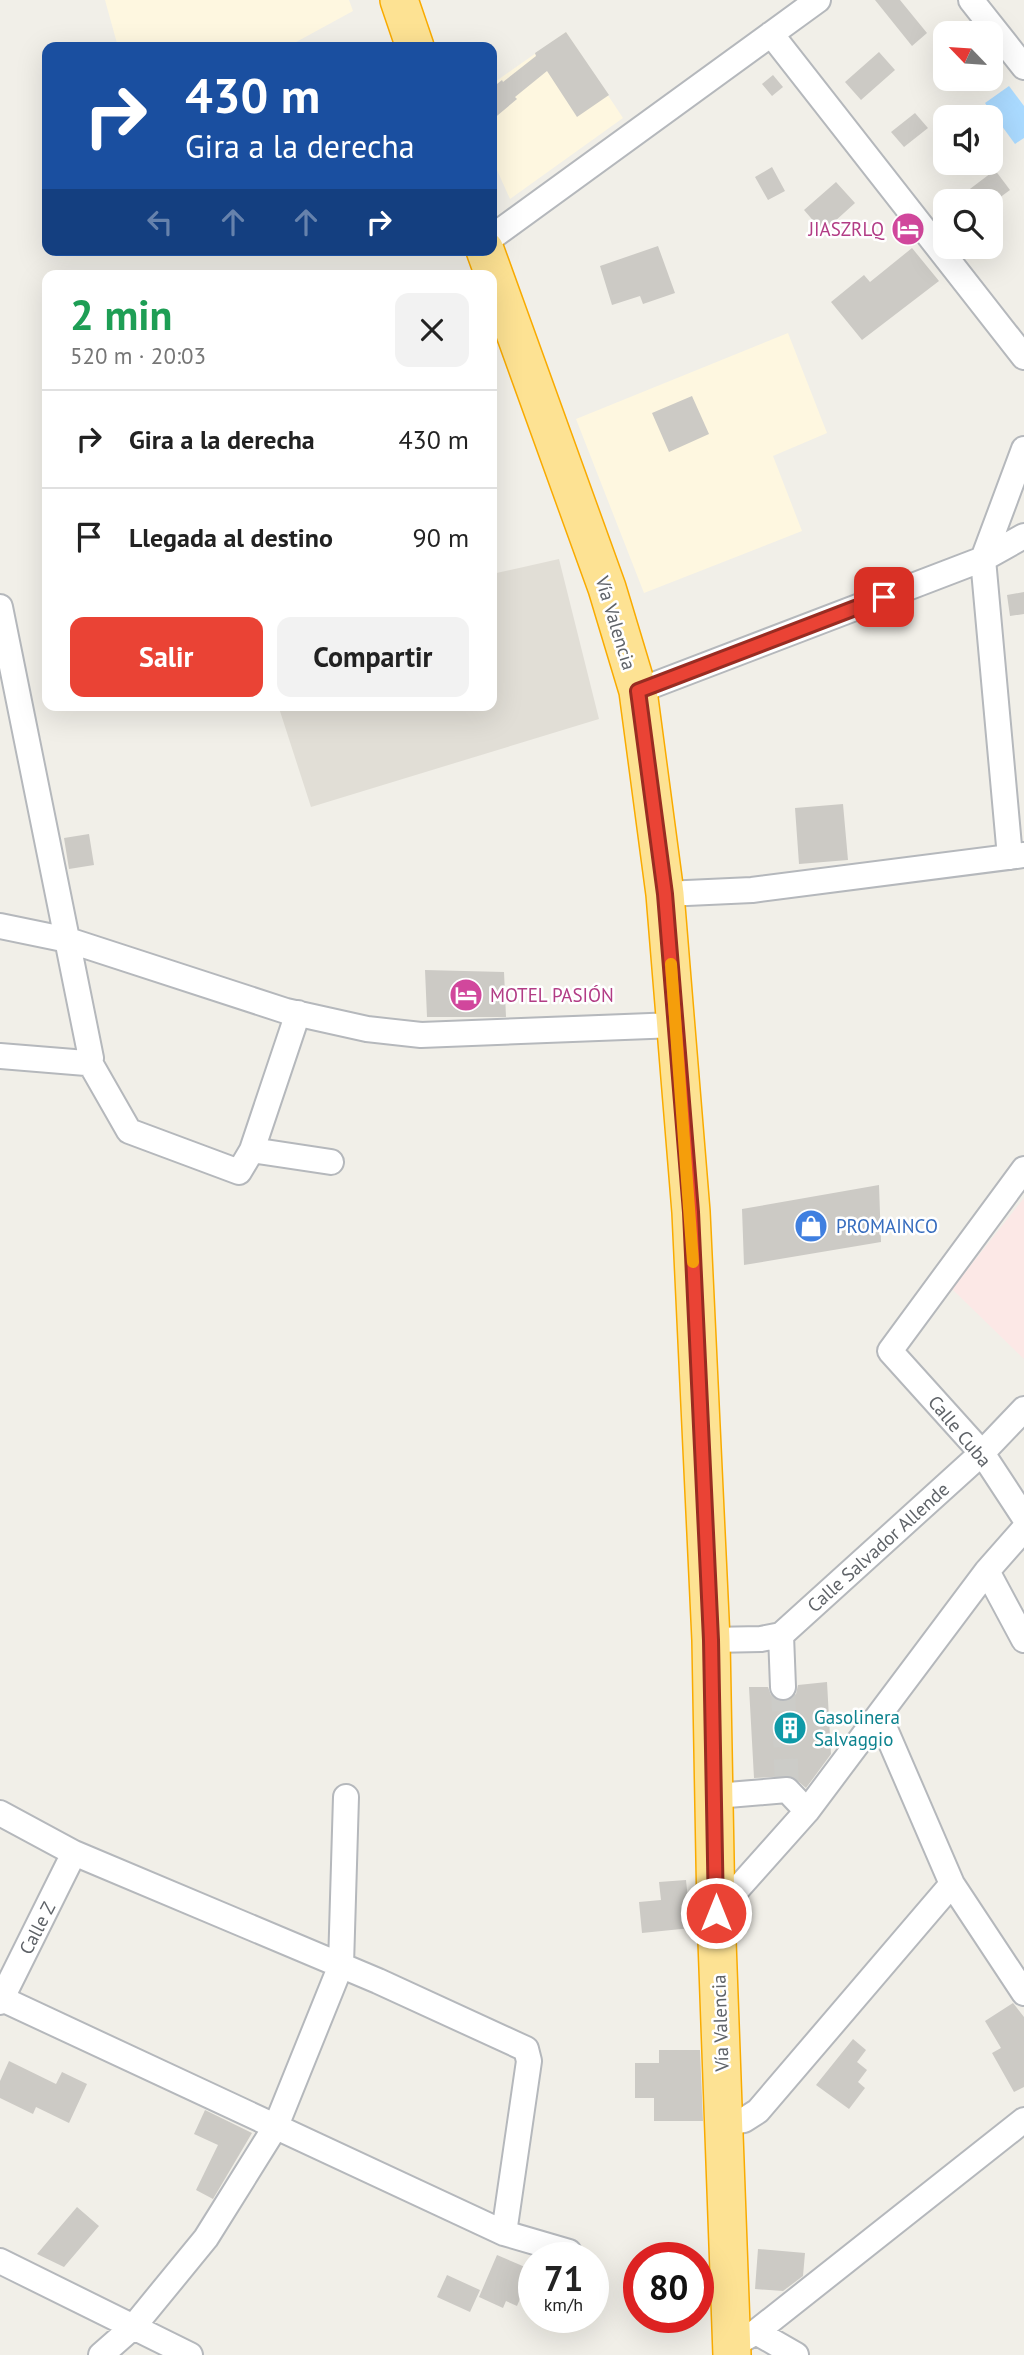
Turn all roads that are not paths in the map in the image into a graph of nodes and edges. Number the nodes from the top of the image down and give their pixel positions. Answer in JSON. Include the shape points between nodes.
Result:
{"nodes":[{"id":1,"x":399,"y":0,"type":"edge"},
{"id":2,"x":818,"y":0,"type":"edge"},
{"id":3,"x":971,"y":0,"type":"edge"},
{"id":4,"x":771,"y":34,"type":"junction"},
{"id":5,"x":413,"y":42,"type":"edge"},
{"id":6,"x":1024,"y":67,"type":"edge"},
{"id":7,"x":497,"y":233,"type":"edge"},
{"id":8,"x":497,"y":284,"type":"edge"},
{"id":9,"x":1024,"y":357,"type":"edge"},
{"id":10,"x":1024,"y":449,"type":"edge"},
{"id":11,"x":1024,"y":536,"type":"edge"},
{"id":12,"x":983,"y":559,"type":"junction"},
{"id":13,"x":0,"y":607,"type":"edge"},
{"id":14,"x":638,"y":691,"type":"junction"},
{"id":15,"x":1017,"y":856,"type":"edge"},
{"id":16,"x":665,"y":894,"type":"junction"},
{"id":17,"x":0,"y":926,"type":"edge"},
{"id":18,"x":68,"y":940,"type":"junction"},
{"id":19,"x":298,"y":1013,"type":"junction"},
{"id":20,"x":676,"y":1025,"type":"junction"},
{"id":21,"x":0,"y":1056,"type":"edge"},
{"id":22,"x":89,"y":1061,"type":"junction"},
{"id":23,"x":253,"y":1150,"type":"junction"},
{"id":24,"x":331,"y":1162,"type":"dead end"},
{"id":25,"x":1024,"y":1169,"type":"edge"},
{"id":26,"x":1024,"y":1409,"type":"edge"},
{"id":27,"x":982,"y":1453,"type":"junction"},
{"id":28,"x":1024,"y":1517,"type":"edge"},
{"id":29,"x":1024,"y":1529,"type":"edge"},
{"id":30,"x":987,"y":1571,"type":"junction"},
{"id":31,"x":781,"y":1635,"type":"junction"},
{"id":32,"x":711,"y":1640,"type":"junction"},
{"id":33,"x":1024,"y":1640,"type":"edge"},
{"id":34,"x":783,"y":1686,"type":"tunnel mouth"},
{"id":35,"x":880,"y":1715,"type":"junction"},
{"id":36,"x":716,"y":1796,"type":"junction"},
{"id":37,"x":346,"y":1797,"type":"dead end"},
{"id":38,"x":807,"y":1811,"type":"junction"},
{"id":39,"x":0,"y":1813,"type":"edge"},
{"id":40,"x":74,"y":1853,"type":"junction"},
{"id":41,"x":953,"y":1884,"type":"junction"},
{"id":42,"x":716,"y":1913,"type":"junction"},
{"id":43,"x":341,"y":1965,"type":"junction"},
{"id":44,"x":1024,"y":1993,"type":"edge"},
{"id":45,"x":1,"y":1999,"type":"edge"},
{"id":46,"x":1024,"y":2120,"type":"edge"},
{"id":47,"x":723,"y":2124,"type":"junction"},
{"id":48,"x":276,"y":2126,"type":"junction"},
{"id":49,"x":504,"y":2233,"type":"junction"},
{"id":50,"x":535,"y":2242,"type":"edge"},
{"id":51,"x":0,"y":2261,"type":"edge"},
{"id":52,"x":134,"y":2326,"type":"junction"},
{"id":53,"x":740,"y":2344,"type":"edge"},
{"id":54,"x":101,"y":2355,"type":"edge"},
{"id":55,"x":190,"y":2355,"type":"edge"},
{"id":56,"x":796,"y":2355,"type":"edge"}],
"edges":[{"from":1,"to":5,"type":"highway"},
{"from":2,"to":4,"type":"street"},
{"from":3,"to":6,"type":"street"},
{"from":4,"to":7,"type":"street"},
{"from":4,"to":9,"type":"street"},
{"from":8,"to":14,"type":"highway","name":"Vía Valencia","via":[[607,588]]},
{"from":10,"to":12,"type":"street"},
{"from":11,"to":12,"type":"street"},
{"from":12,"to":14,"type":"street"},
{"from":12,"to":15,"type":"street"},
{"from":13,"to":18,"type":"street"},
{"from":14,"to":16,"type":"highway","name":"Vía Valencia"},
{"from":15,"to":16,"type":"street","via":[[752,890]]},
{"from":16,"to":20,"type":"highway","name":"Vía Valencia"},
{"from":17,"to":18,"type":"street"},
{"from":18,"to":19,"type":"street"},
{"from":18,"to":22,"type":"street"},
{"from":19,"to":20,"type":"street","via":[[367,1029],[421,1035]]},
{"from":19,"to":23,"type":"street"},
{"from":20,"to":32,"type":"highway","name":"Vía Valencia","via":[[691,1212]]},
{"from":21,"to":22,"type":"street"},
{"from":22,"to":23,"type":"street","via":[[129,1131],[239,1172]]},
{"from":23,"to":24,"type":"street"},
{"from":25,"to":27,"type":"street","name":"Calle Cuba","via":[[890,1351]]},
{"from":26,"to":27,"type":"street","name":"Calle Salvador Allende"},
{"from":27,"to":28,"type":"street","name":"Calle Cuba"},
{"from":27,"to":31,"type":"street","name":"Calle Salvador Allende"},
{"from":29,"to":30,"type":"street"},
{"from":30,"to":33,"type":"street"},
{"from":30,"to":35,"type":"street"},
{"from":31,"to":32,"type":"street"},
{"from":31,"to":34,"type":"street"},
{"from":32,"to":36,"type":"highway","name":"Vía Valencia"},
{"from":35,"to":38,"type":"street"},
{"from":35,"to":41,"type":"street"},
{"from":36,"to":38,"type":"street","via":[[787,1790]]},
{"from":36,"to":42,"type":"highway","name":"Vía Valencia"},
{"from":37,"to":43,"type":"street"},
{"from":38,"to":42,"type":"street"},
{"from":39,"to":40,"type":"street"},
{"from":40,"to":43,"type":"street"},
{"from":40,"to":45,"type":"street","name":"Calle Z"},
{"from":41,"to":44,"type":"street"},
{"from":41,"to":47,"type":"street","via":[[758,2112]]},
{"from":42,"to":47,"type":"highway","name":"Vía Valencia"},
{"from":43,"to":48,"type":"street"},
{"from":43,"to":49,"type":"street","via":[[526,2049],[529,2061]]},
{"from":45,"to":48,"type":"street"},
{"from":46,"to":53,"type":"street"},
{"from":47,"to":53,"type":"highway","name":"Vía Valencia"},
{"from":48,"to":49,"type":"street"},
{"from":48,"to":52,"type":"street","via":[[206,2238]]},
{"from":49,"to":50,"type":"street"},
{"from":51,"to":52,"type":"street"},
{"from":52,"to":54,"type":"street"},
{"from":52,"to":55,"type":"street"},
{"from":53,"to":56,"type":"street"}]}
